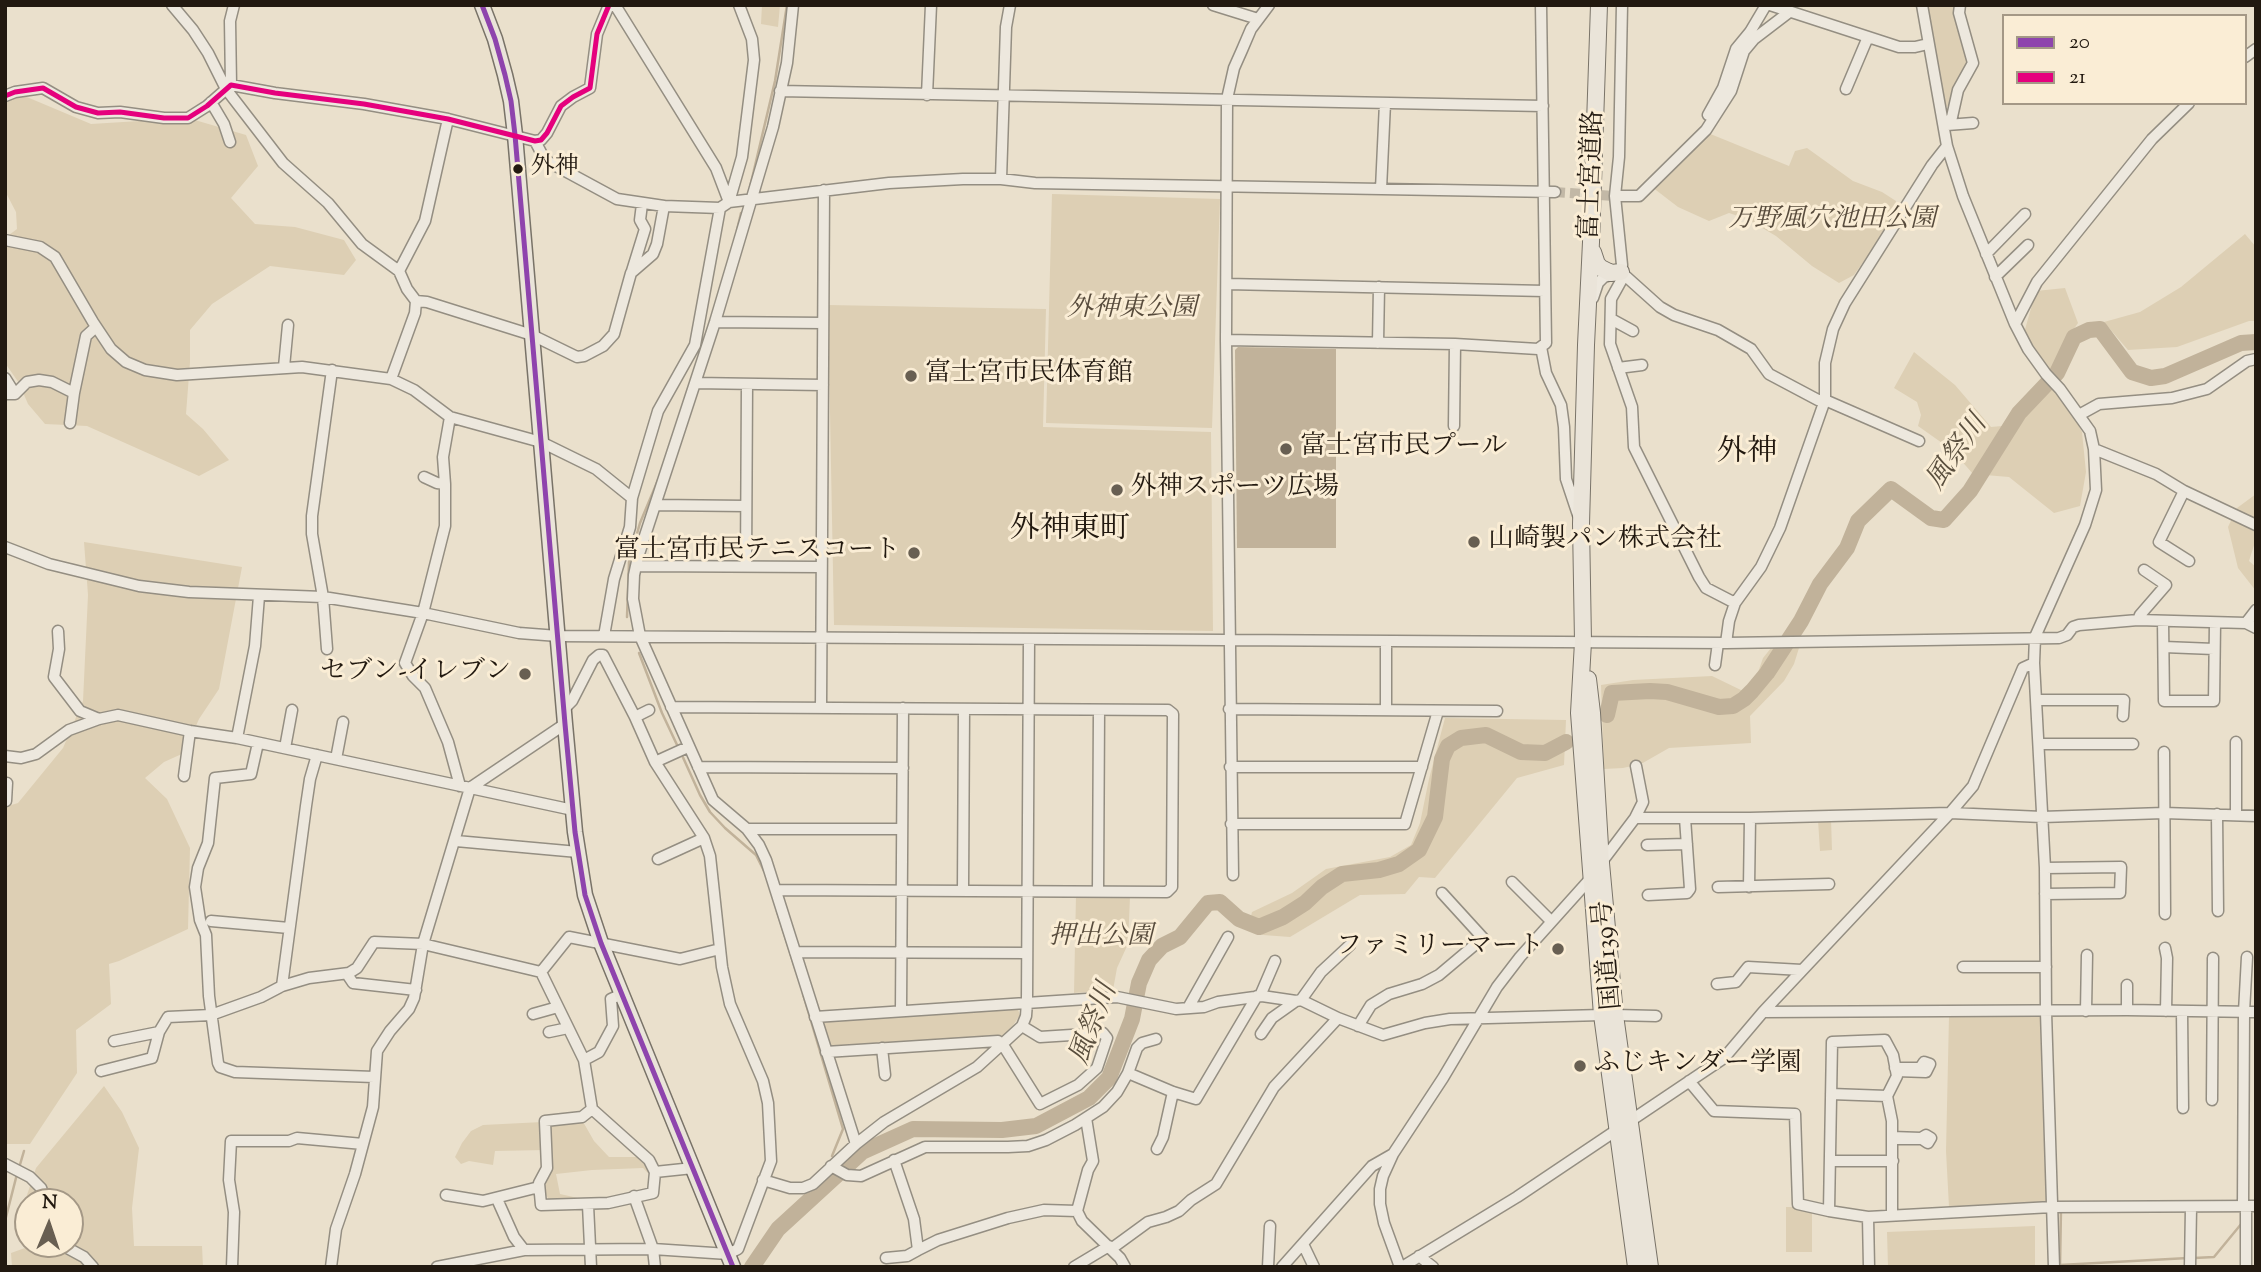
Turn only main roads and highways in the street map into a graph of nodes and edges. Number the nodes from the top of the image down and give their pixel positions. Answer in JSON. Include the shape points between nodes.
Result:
{"nodes":[{"id":1,"x":482,"y":5,"type":"edge"},
{"id":2,"x":1599,"y":5,"type":"edge"},
{"id":3,"x":1591,"y":242,"type":"junction"},
{"id":4,"x":1621,"y":272,"type":"road end"},
{"id":5,"x":1586,"y":345,"type":"joint"},
{"id":6,"x":1583,"y":642,"type":"junction"},
{"id":7,"x":1608,"y":1015,"type":"junction"},
{"id":8,"x":1623,"y":1126,"type":"junction"},
{"id":9,"x":730,"y":1261,"type":"edge"},
{"id":10,"x":1636,"y":1267,"type":"edge"},
{"id":11,"x":1650,"y":1267,"type":"edge"}],
"edges":[{"from":1,"to":9,"type":"main road","via":[[505,75],[515,135],[564,716],[585,895]]},
{"from":2,"to":3,"type":"highway","name":"富士宮道路"},
{"from":3,"to":4,"type":"highway","via":[[1597,264],[1611,273]]},
{"from":3,"to":5,"type":"highway","name":"富士宮道路"},
{"from":5,"to":6,"type":"highway","name":"国道139号"},
{"from":6,"to":7,"type":"highway","name":"国道139号","via":[[1592,713]]},
{"from":6,"to":7,"type":"highway","name":"国道139号","via":[[1579,713],[1590,879]]},
{"from":7,"to":8,"type":"highway","name":"国道139号"},
{"from":8,"to":10,"type":"highway","name":"国道139号"},
{"from":8,"to":11,"type":"highway","name":"国道139号"}]}
